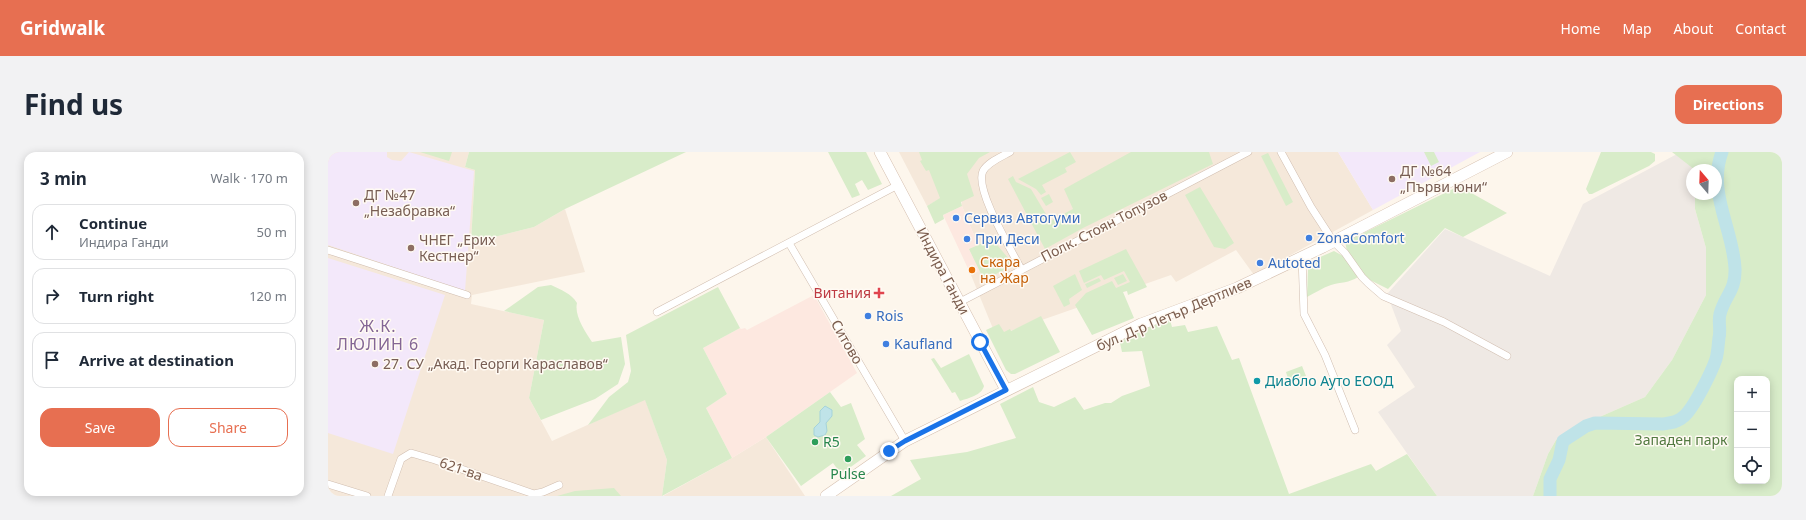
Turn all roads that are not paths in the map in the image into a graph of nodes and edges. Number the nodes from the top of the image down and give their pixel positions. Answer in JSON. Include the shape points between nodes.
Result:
{"nodes":[{"id":1,"x":880,"y":152,"type":"edge"},
{"id":2,"x":1010,"y":152,"type":"edge"},
{"id":3,"x":1248,"y":152,"type":"edge"},
{"id":4,"x":1281,"y":152,"type":"edge"},
{"id":5,"x":1507,"y":152,"type":"edge"},
{"id":6,"x":1238,"y":155,"type":"edge"},
{"id":7,"x":898,"y":185,"type":"junction"},
{"id":8,"x":1334,"y":241,"type":"junction"},
{"id":9,"x":789,"y":243,"type":"junction"},
{"id":10,"x":328,"y":250,"type":"edge"},
{"id":11,"x":1302,"y":257,"type":"junction"},
{"id":12,"x":1021,"y":269,"type":"junction"},
{"id":13,"x":467,"y":295,"type":"dead end"},
{"id":14,"x":960,"y":302,"type":"junction"},
{"id":15,"x":657,"y":312,"type":"dead end"},
{"id":16,"x":1507,"y":356,"type":"dead end"},
{"id":17,"x":1006,"y":390,"type":"junction"},
{"id":18,"x":1355,"y":430,"type":"dead end"},
{"id":19,"x":905,"y":441,"type":"junction"},
{"id":20,"x":328,"y":484,"type":"edge"},
{"id":21,"x":559,"y":485,"type":"dead end"},
{"id":22,"x":367,"y":496,"type":"edge"},
{"id":23,"x":388,"y":496,"type":"edge"},
{"id":24,"x":826,"y":496,"type":"edge"}],
"edges":[{"from":1,"to":7,"type":"main road","name":"Индира Ганди"},
{"from":2,"to":12,"type":"street","via":[[986,167],[982,172],[981,182],[990,210]]},
{"from":3,"to":6,"type":"street","name":"Полк. Стоян Топузов"},
{"from":4,"to":8,"type":"street","via":[[1310,207]]},
{"from":5,"to":8,"type":"main road","name":"бул. Д-р Петър Дертлиев"},
{"from":6,"to":12,"type":"street","name":"Полк. Стоян Топузов"},
{"from":7,"to":9,"type":"street"},
{"from":7,"to":14,"type":"main road","name":"Индира Ганди"},
{"from":8,"to":11,"type":"main road","name":"бул. Д-р Петър Дертлиев"},
{"from":8,"to":16,"type":"street","via":[[1346,252],[1362,277],[1383,296],[1444,322]]},
{"from":9,"to":15,"type":"street"},
{"from":9,"to":19,"type":"street","name":"Ситово"},
{"from":10,"to":13,"type":"street"},
{"from":11,"to":17,"type":"main road","name":"бул. Д-р Петър Дертлиев","via":[[1237,288],[1141,324]]},
{"from":11,"to":18,"type":"street","via":[[1304,314],[1325,355]]},
{"from":12,"to":14,"type":"street","name":"Полк. Стоян Топузов"},
{"from":14,"to":17,"type":"main road","name":"Индира Ганди"},
{"from":17,"to":19,"type":"main road","name":"бул. Д-р Петър Дертлиев"},
{"from":19,"to":24,"type":"main road","name":"бул. Д-р Петър Дертлиев"},
{"from":20,"to":22,"type":"street"},
{"from":21,"to":23,"type":"street","name":"621-ва","via":[[534,494],[411,453],[401,459]]}]}
